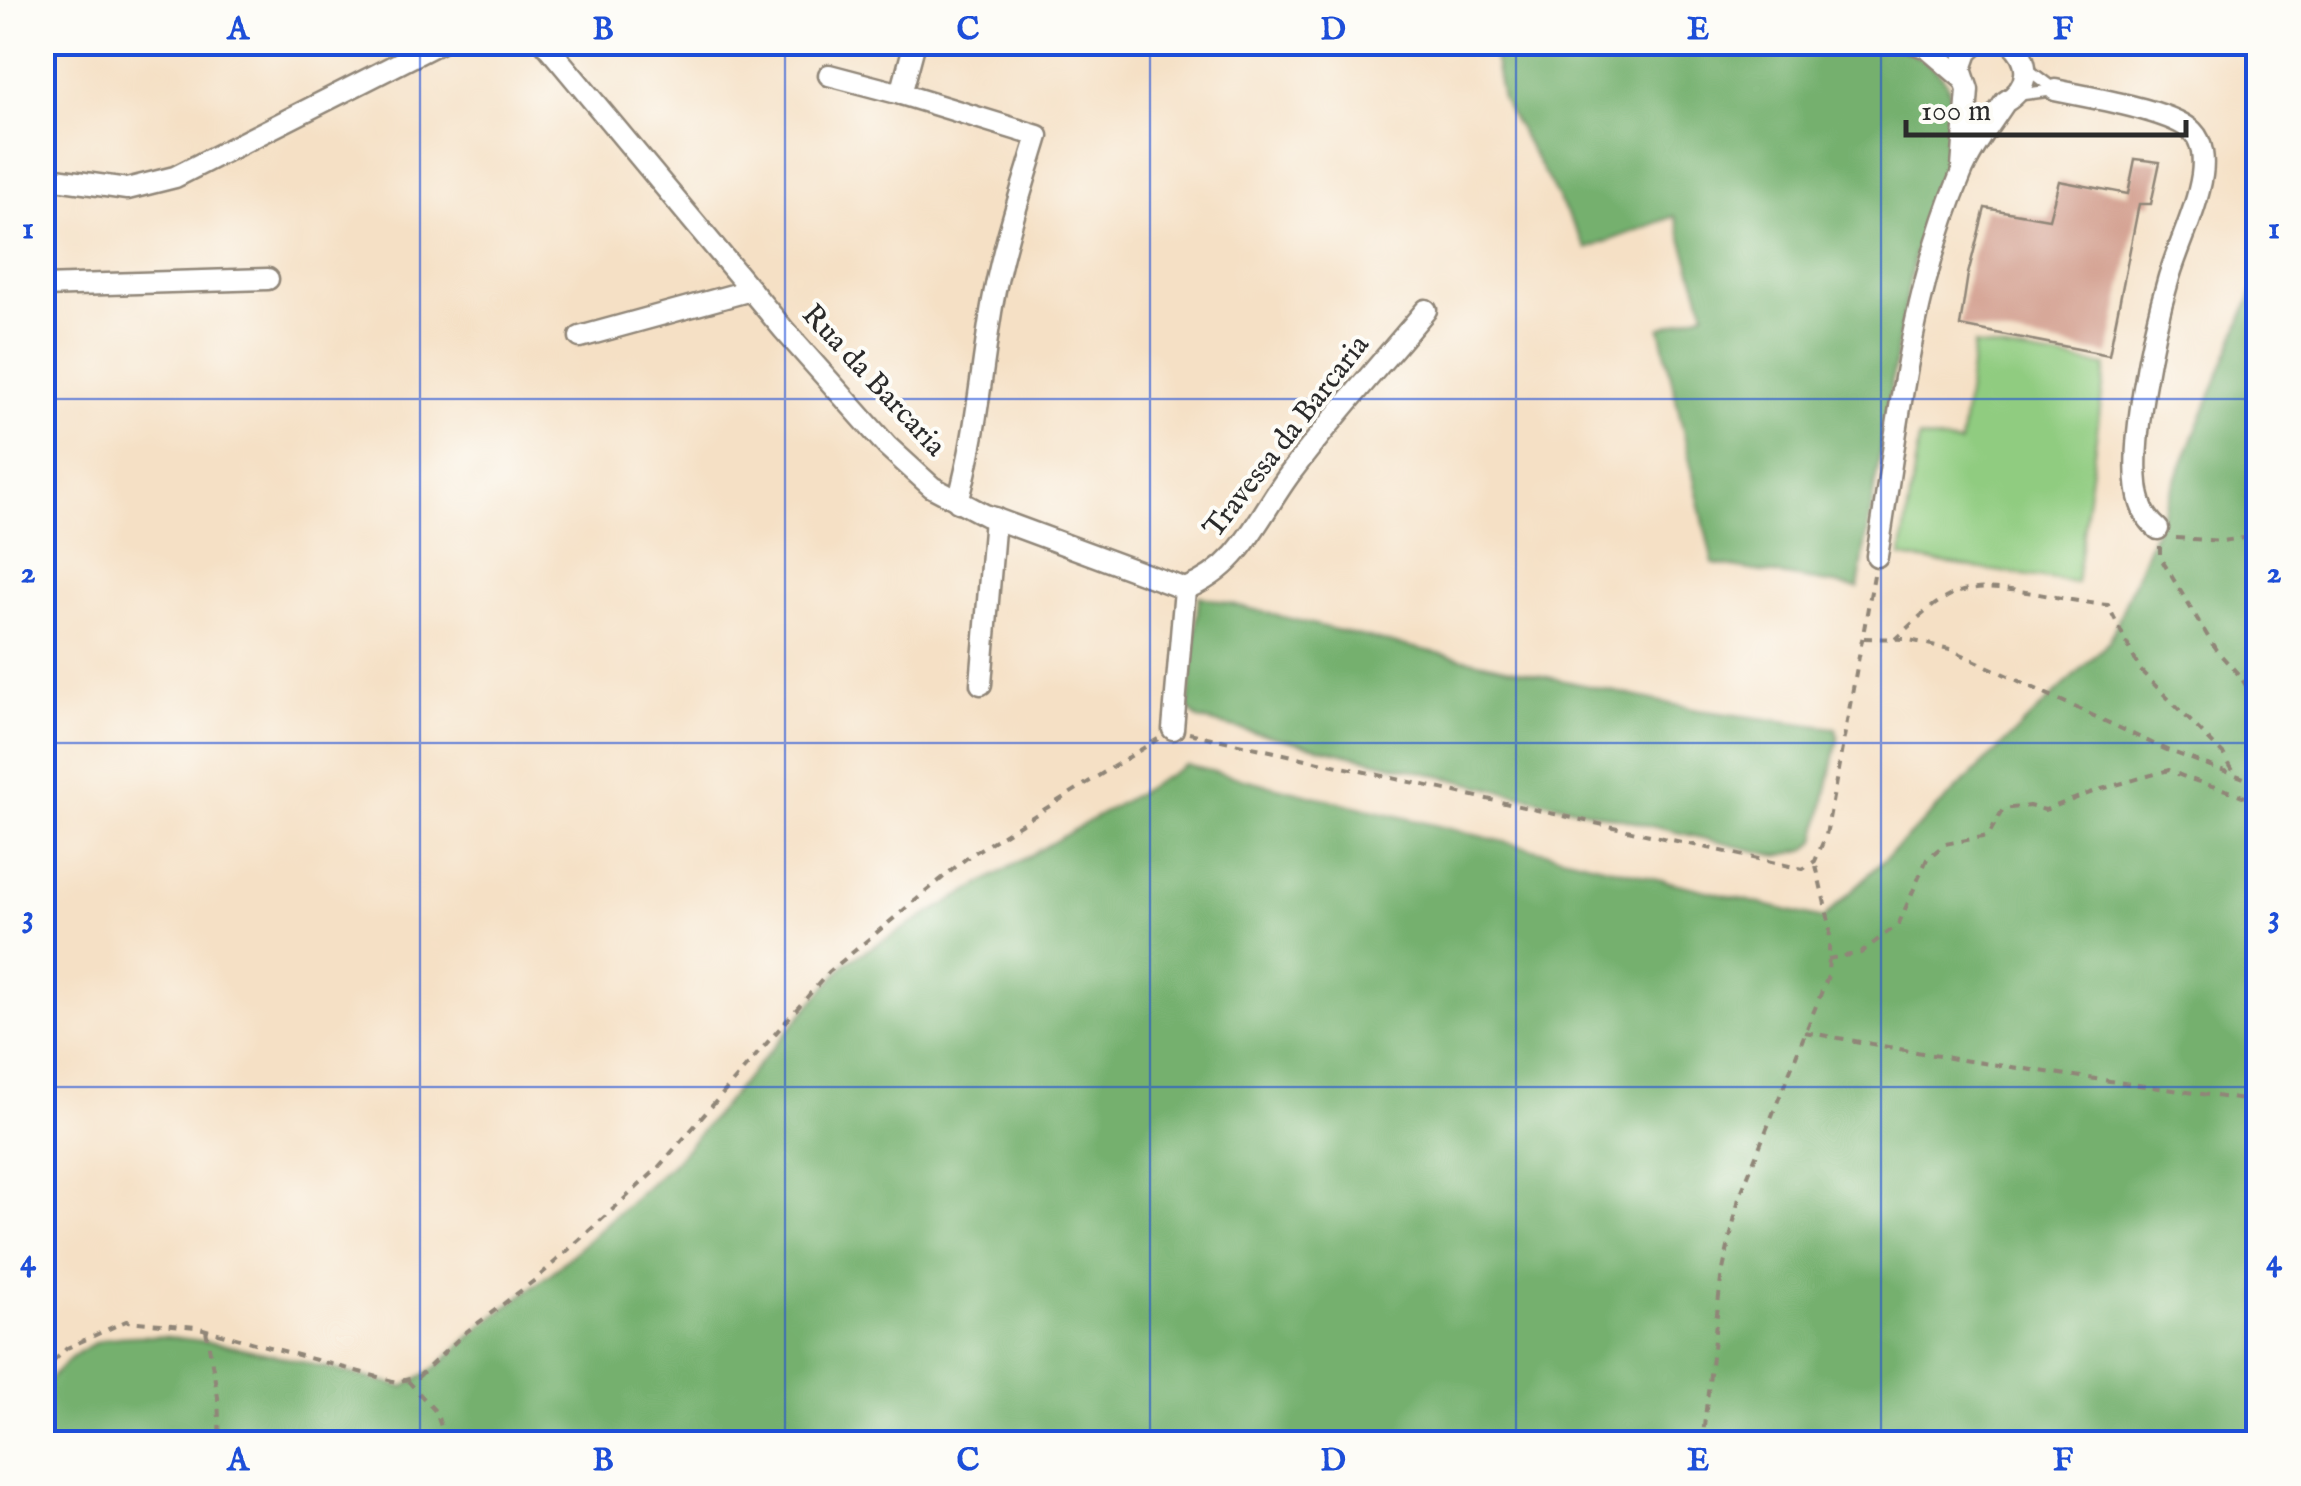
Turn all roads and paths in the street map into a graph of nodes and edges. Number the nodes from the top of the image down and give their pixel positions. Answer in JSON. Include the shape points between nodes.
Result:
{"nodes":[{"id":1,"x":441,"y":42,"type":"edge"},
{"id":2,"x":544,"y":42,"type":"edge"},
{"id":3,"x":915,"y":42,"type":"edge"},
{"id":4,"x":1969,"y":42,"type":"edge"},
{"id":5,"x":1978,"y":42,"type":"edge"},
{"id":6,"x":1919,"y":45,"type":"edge"},
{"id":7,"x":2022,"y":53,"type":"edge"},
{"id":8,"x":829,"y":75,"type":"dead end"},
{"id":9,"x":1965,"y":84,"type":"junction"},
{"id":10,"x":2055,"y":90,"type":"junction"},
{"id":11,"x":901,"y":94,"type":"junction"},
{"id":12,"x":2010,"y":98,"type":"junction"},
{"id":13,"x":1962,"y":170,"type":"junction"},
{"id":14,"x":42,"y":177,"type":"edge"},
{"id":15,"x":268,"y":279,"type":"dead end"},
{"id":16,"x":42,"y":286,"type":"edge"},
{"id":17,"x":751,"y":290,"type":"junction"},
{"id":18,"x":1426,"y":310,"type":"dead end"},
{"id":19,"x":580,"y":337,"type":"dead end"},
{"id":20,"x":958,"y":502,"type":"junction"},
{"id":21,"x":995,"y":518,"type":"junction"},
{"id":22,"x":2158,"y":528,"type":"junction"},
{"id":23,"x":2258,"y":536,"type":"edge"},
{"id":24,"x":1878,"y":556,"type":"joint"},
{"id":25,"x":1186,"y":589,"type":"junction"},
{"id":26,"x":1864,"y":638,"type":"junction"},
{"id":27,"x":1895,"y":639,"type":"junction"},
{"id":28,"x":981,"y":684,"type":"dead end"},
{"id":29,"x":2258,"y":706,"type":"edge"},
{"id":30,"x":1173,"y":730,"type":"junction"},
{"id":31,"x":2236,"y":776,"type":"junction"},
{"id":32,"x":2258,"y":782,"type":"edge"},
{"id":33,"x":2258,"y":803,"type":"edge"},
{"id":34,"x":1815,"y":861,"type":"junction"},
{"id":35,"x":1828,"y":959,"type":"junction"},
{"id":36,"x":1805,"y":1032,"type":"junction"},
{"id":37,"x":2258,"y":1102,"type":"edge"},
{"id":38,"x":206,"y":1330,"type":"junction"},
{"id":39,"x":42,"y":1373,"type":"edge"},
{"id":40,"x":408,"y":1380,"type":"junction"},
{"id":41,"x":220,"y":1444,"type":"edge"},
{"id":42,"x":447,"y":1444,"type":"edge"},
{"id":43,"x":1702,"y":1444,"type":"edge"}],
"edges":[{"from":1,"to":14,"type":"street","via":[[175,176],[127,189]]},
{"from":2,"to":17,"type":"street","name":"Rua da Barcaria"},
{"from":3,"to":11,"type":"street"},
{"from":4,"to":6,"type":"street"},
{"from":5,"to":9,"type":"street","via":[[1963,60]]},
{"from":6,"to":9,"type":"street"},
{"from":7,"to":10,"type":"lane"},
{"from":7,"to":12,"type":"street","via":[[2026,78]]},
{"from":8,"to":11,"type":"street"},
{"from":9,"to":12,"type":"street","via":[[1984,102]]},
{"from":9,"to":13,"type":"street"},
{"from":10,"to":12,"type":"lane"},
{"from":10,"to":22,"type":"street","via":[[2183,124],[2196,133],[2203,152],[2202,176],[2148,362],[2136,470],[2140,504]]},
{"from":11,"to":20,"type":"street","via":[[1038,136],[992,304],[972,454]]},
{"from":12,"to":13,"type":"street"},
{"from":13,"to":24,"type":"street","via":[[1919,301]]},
{"from":15,"to":16,"type":"street"},
{"from":17,"to":19,"type":"street"},
{"from":17,"to":20,"type":"street","name":"Rua da Barcaria","via":[[887,446]]},
{"from":18,"to":25,"type":"street","name":"Travessa da Barcaria","via":[[1291,472],[1237,554]]},
{"from":20,"to":21,"type":"street","name":"Rua da Barcaria"},
{"from":21,"to":25,"type":"street","name":"Rua da Barcaria"},
{"from":21,"to":28,"type":"street"},
{"from":22,"to":23,"type":"path","via":[[2180,540]]},
{"from":22,"to":29,"type":"path","via":[[2160,557]]},
{"from":24,"to":26,"type":"path"},
{"from":25,"to":30,"type":"street"},
{"from":26,"to":27,"type":"path"},
{"from":26,"to":34,"type":"path","via":[[1826,835]]},
{"from":27,"to":31,"type":"path","via":[[1950,649]]},
{"from":27,"to":31,"type":"path","via":[[1948,596],[1971,588],[2108,605],[2140,670],[2224,755]]},
{"from":30,"to":34,"type":"path","via":[[1803,869]]},
{"from":30,"to":40,"type":"path","via":[[969,856],[828,972],[656,1170],[535,1280]]},
{"from":31,"to":32,"type":"path"},
{"from":33,"to":35,"type":"path","via":[[2169,770],[2044,810],[2003,808],[1988,836],[1944,844],[1927,859],[1899,923],[1861,953]]},
{"from":34,"to":35,"type":"path","via":[[1830,926]]},
{"from":35,"to":36,"type":"path","via":[[1828,976]]},
{"from":36,"to":37,"type":"path"},
{"from":36,"to":43,"type":"path","via":[[1739,1198],[1721,1279]]},
{"from":38,"to":39,"type":"path","via":[[126,1321],[67,1348]]},
{"from":38,"to":40,"type":"path"},
{"from":38,"to":41,"type":"path"},
{"from":40,"to":42,"type":"path","via":[[436,1412]]}]}
